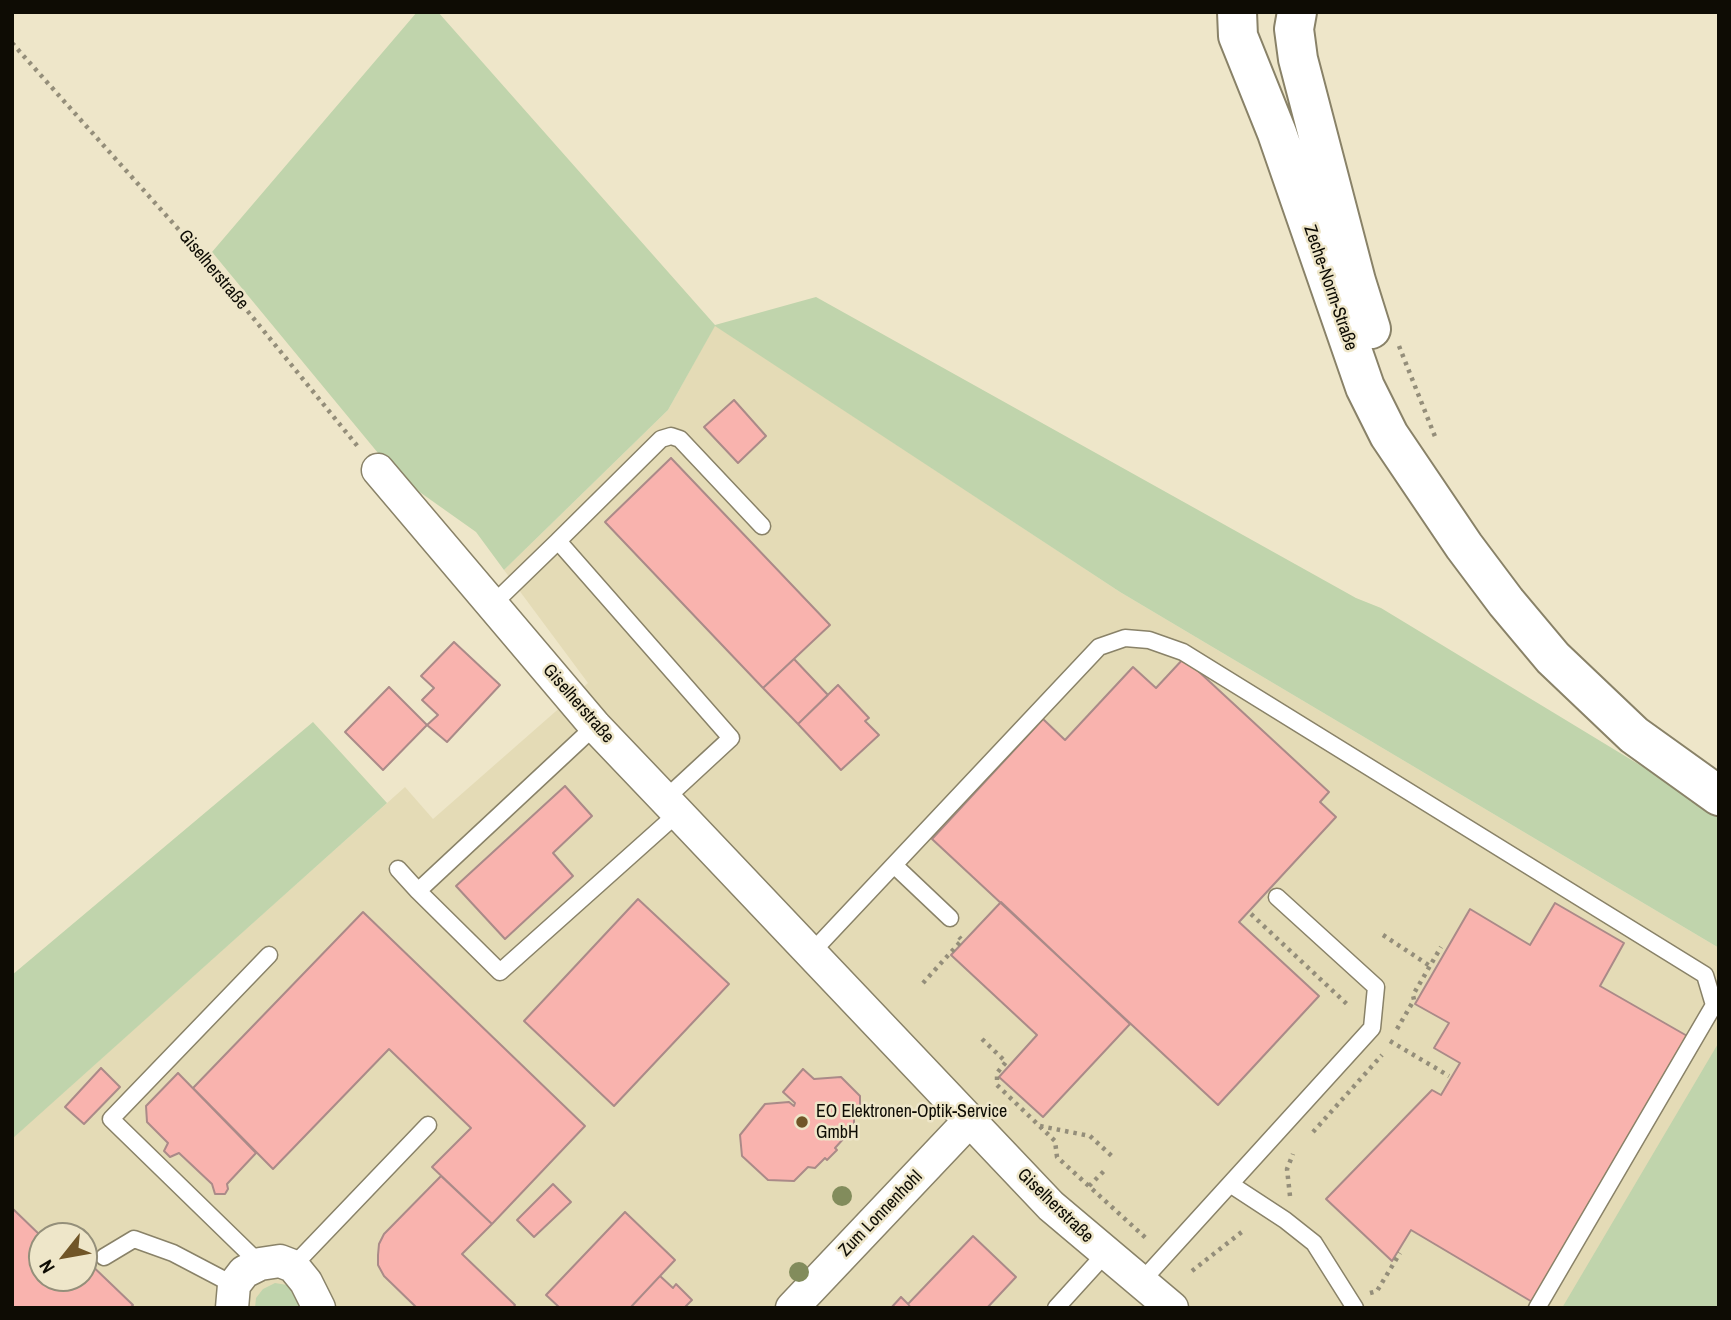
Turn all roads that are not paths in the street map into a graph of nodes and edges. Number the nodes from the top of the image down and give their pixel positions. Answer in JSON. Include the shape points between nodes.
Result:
{"nodes":[{"id":1,"x":1237,"y":12,"type":"edge"},
{"id":2,"x":1297,"y":12,"type":"edge"},
{"id":3,"x":378,"y":470,"type":"road end"},
{"id":4,"x":762,"y":526,"type":"dead end"},
{"id":5,"x":558,"y":541,"type":"junction"},
{"id":6,"x":1464,"y":547,"type":"junction"},
{"id":7,"x":493,"y":604,"type":"junction"},
{"id":8,"x":596,"y":726,"type":"junction"},
{"id":9,"x":1719,"y":796,"type":"edge"},
{"id":10,"x":672,"y":806,"type":"junction"},
{"id":11,"x":894,"y":865,"type":"junction"},
{"id":12,"x":398,"y":869,"type":"dead end"},
{"id":13,"x":418,"y":891,"type":"junction"},
{"id":14,"x":1277,"y":897,"type":"dead end"},
{"id":15,"x":950,"y":918,"type":"road end"},
{"id":16,"x":811,"y":953,"type":"junction"},
{"id":17,"x":269,"y":955,"type":"dead end"},
{"id":18,"x":970,"y":1120,"type":"junction"},
{"id":19,"x":428,"y":1125,"type":"dead end"},
{"id":20,"x":1230,"y":1184,"type":"junction"},
{"id":21,"x":1106,"y":1253,"type":"junction"},
{"id":22,"x":104,"y":1257,"type":"dead end"},
{"id":23,"x":260,"y":1264,"type":"junction"},
{"id":24,"x":293,"y":1266,"type":"junction"},
{"id":25,"x":1140,"y":1283,"type":"junction"},
{"id":26,"x":233,"y":1296,"type":"edge"},
{"id":27,"x":1060,"y":1306,"type":"edge"},
{"id":28,"x":319,"y":1308,"type":"edge"},
{"id":29,"x":792,"y":1308,"type":"edge"},
{"id":30,"x":1172,"y":1308,"type":"edge"},
{"id":31,"x":1355,"y":1308,"type":"edge"},
{"id":32,"x":1537,"y":1308,"type":"edge"}],
"edges":[{"from":1,"to":6,"type":"main road","name":"Zeche-Norm-Straße","via":[[1238,36],[1277,134],[1364,387],[1389,435]]},
{"from":2,"to":6,"type":"main road","name":"Zeche-Norm-Straße","via":[[1298,59],[1356,281],[1406,428]]},
{"from":3,"to":7,"type":"street","name":"Giselherstraße"},
{"from":4,"to":5,"type":"lane","via":[[680,439],[671,436],[662,439]]},
{"from":5,"to":7,"type":"lane"},
{"from":5,"to":10,"type":"lane","via":[[731,738]]},
{"from":6,"to":9,"type":"main road","name":"Zeche-Norm-Straße","via":[[1513,612],[1586,691],[1634,735]]},
{"from":7,"to":8,"type":"street","name":"Giselherstraße"},
{"from":8,"to":10,"type":"street","name":"Giselherstraße"},
{"from":8,"to":13,"type":"lane"},
{"from":10,"to":13,"type":"lane","via":[[500,972]]},
{"from":10,"to":16,"type":"street","name":"Giselherstraße"},
{"from":11,"to":15,"type":"lane"},
{"from":11,"to":16,"type":"lane"},
{"from":11,"to":32,"type":"lane","via":[[1099,647],[1125,638],[1149,640],[1194,659],[1705,975],[1714,1005]]},
{"from":12,"to":13,"type":"lane"},
{"from":14,"to":20,"type":"lane","via":[[1376,987],[1372,1028]]},
{"from":16,"to":18,"type":"street","name":"Giselherstraße"},
{"from":17,"to":23,"type":"lane","via":[[111,1119]]},
{"from":18,"to":21,"type":"street","name":"Giselherstraße","via":[[1051,1206]]},
{"from":18,"to":29,"type":"street","name":"Zum Lonnenhohl"},
{"from":19,"to":24,"type":"lane"},
{"from":20,"to":25,"type":"lane"},
{"from":20,"to":31,"type":"lane","via":[[1314,1243]]},
{"from":21,"to":25,"type":"street","name":"Giselherstraße"},
{"from":21,"to":27,"type":"lane"},
{"from":22,"to":26,"type":"lane","via":[[134,1239],[173,1253]]},
{"from":23,"to":24,"type":"street","via":[[280,1261]]},
{"from":23,"to":26,"type":"street","via":[[244,1272]]},
{"from":24,"to":28,"type":"street"},
{"from":25,"to":30,"type":"street","name":"Giselherstraße"}]}
